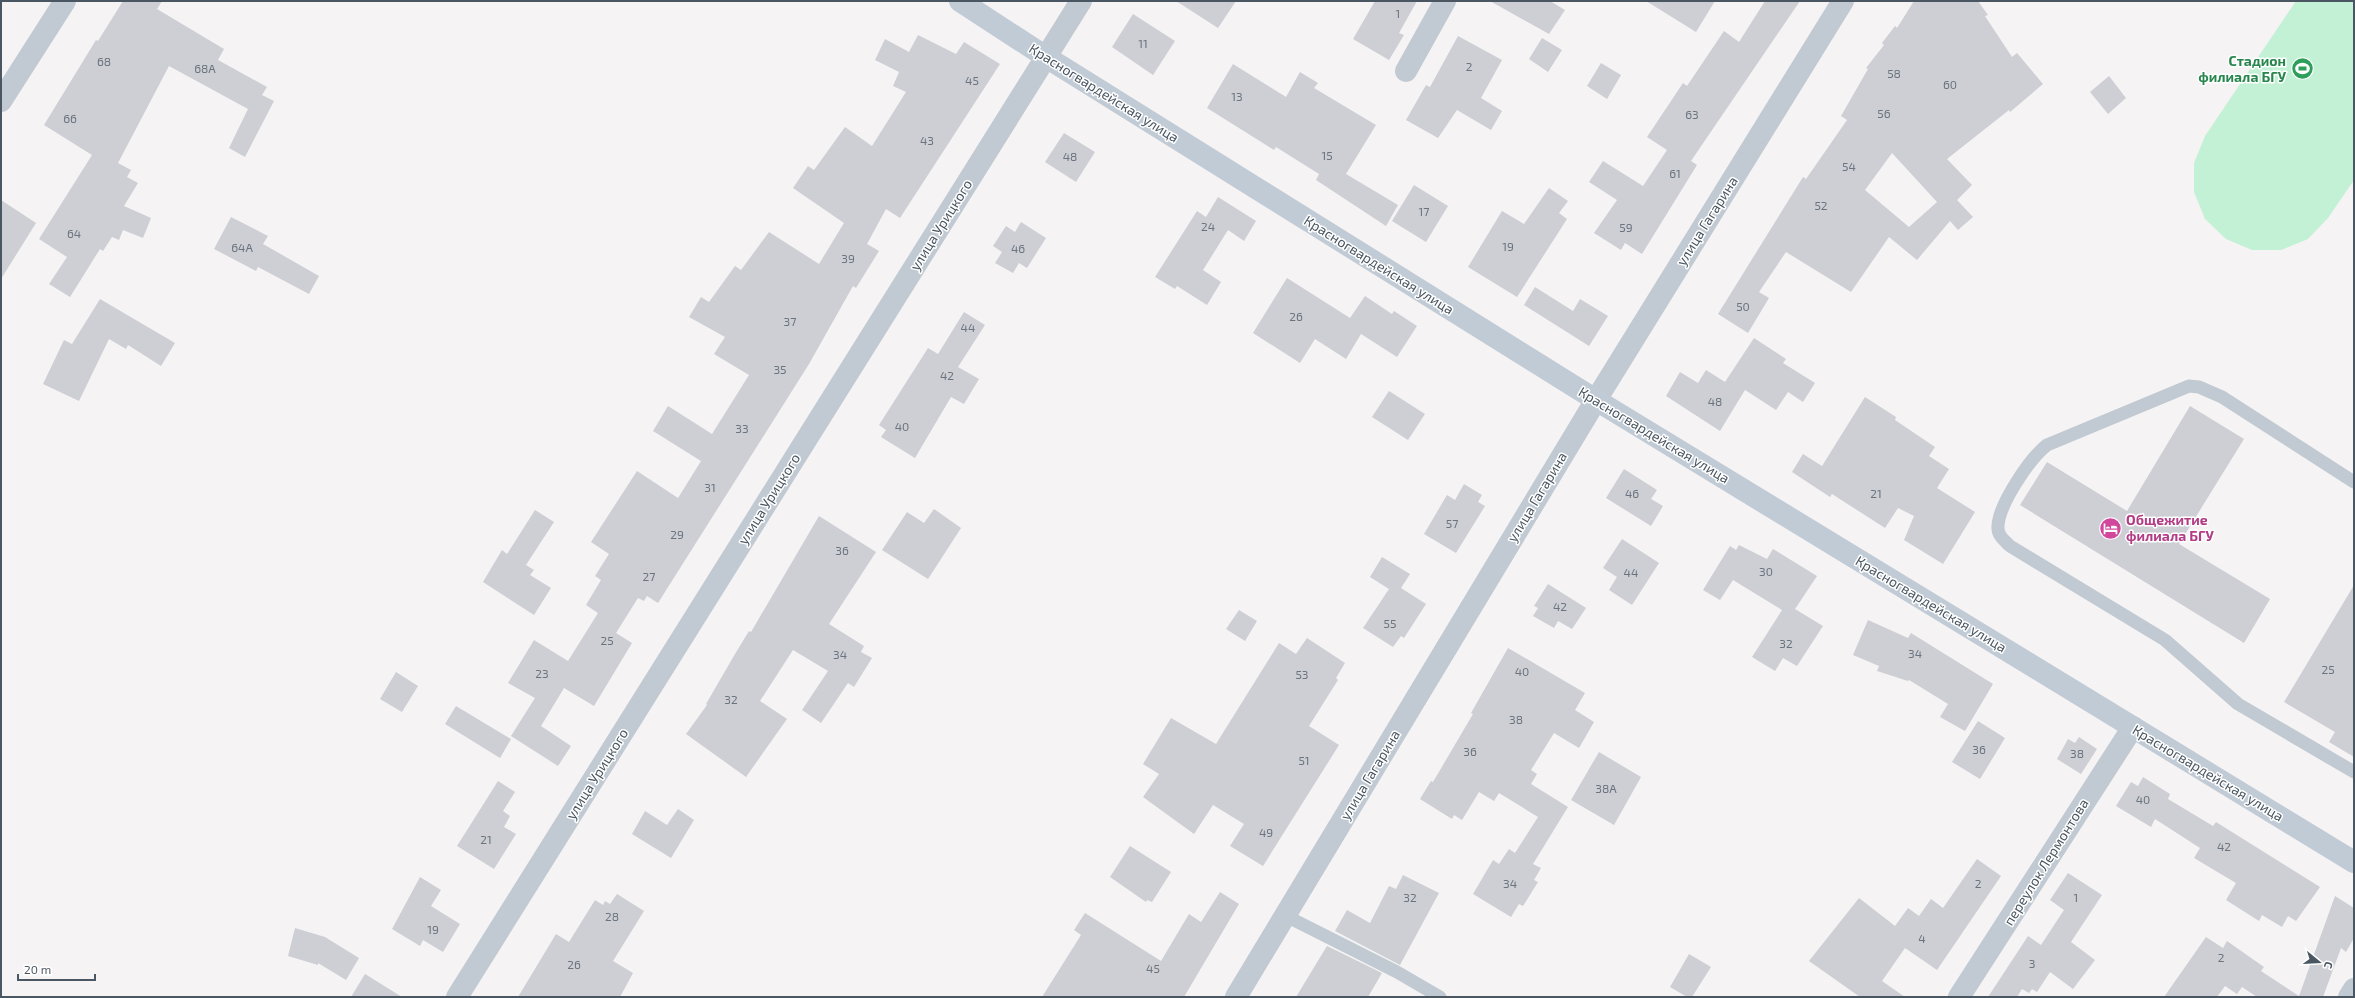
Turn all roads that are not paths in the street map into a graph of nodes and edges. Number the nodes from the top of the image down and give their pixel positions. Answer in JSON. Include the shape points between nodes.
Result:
{"nodes":[{"id":1,"x":65,"y":1,"type":"edge"},
{"id":2,"x":960,"y":1,"type":"edge"},
{"id":3,"x":1081,"y":1,"type":"edge"},
{"id":4,"x":1445,"y":1,"type":"edge"},
{"id":5,"x":1843,"y":1,"type":"edge"},
{"id":6,"x":1046,"y":57,"type":"junction"},
{"id":7,"x":1406,"y":71,"type":"dead end"},
{"id":8,"x":1,"y":101,"type":"edge"},
{"id":9,"x":1596,"y":400,"type":"junction"},
{"id":10,"x":2354,"y":482,"type":"edge"},
{"id":11,"x":2133,"y":727,"type":"junction"},
{"id":12,"x":2354,"y":772,"type":"edge"},
{"id":13,"x":2354,"y":862,"type":"edge"},
{"id":14,"x":1286,"y":916,"type":"junction"},
{"id":15,"x":2354,"y":989,"type":"edge"},
{"id":16,"x":457,"y":997,"type":"edge"},
{"id":17,"x":1236,"y":997,"type":"edge"},
{"id":18,"x":1440,"y":997,"type":"edge"},
{"id":19,"x":1959,"y":997,"type":"edge"},
{"id":20,"x":2349,"y":997,"type":"edge"}],
"edges":[{"from":1,"to":8,"type":"street"},
{"from":2,"to":6,"type":"main road","name":"Красногвардейская улица"},
{"from":3,"to":6,"type":"street","name":"улица Урицкого"},
{"from":4,"to":7,"type":"street"},
{"from":5,"to":9,"type":"street","name":"улица Гагарина"},
{"from":6,"to":9,"type":"main road","name":"Красногвардейская улица"},
{"from":6,"to":16,"type":"street","name":"улица Урицкого"},
{"from":9,"to":11,"type":"main road","name":"Красногвардейская улица"},
{"from":9,"to":14,"type":"street","name":"улица Гагарина"},
{"from":10,"to":12,"type":"lane","via":[[2222,397],[2199,387],[2189,386],[2047,445],[2030,462],[2001,512],[1998,527],[2000,537],[2010,546],[2165,640],[2238,704]]},
{"from":11,"to":13,"type":"main road","name":"Красногвардейская улица"},
{"from":11,"to":19,"type":"street","name":"переулок Лермонтова"},
{"from":14,"to":17,"type":"street","name":"улица Гагарина"},
{"from":14,"to":18,"type":"lane"},
{"from":15,"to":20,"type":"street"}]}
